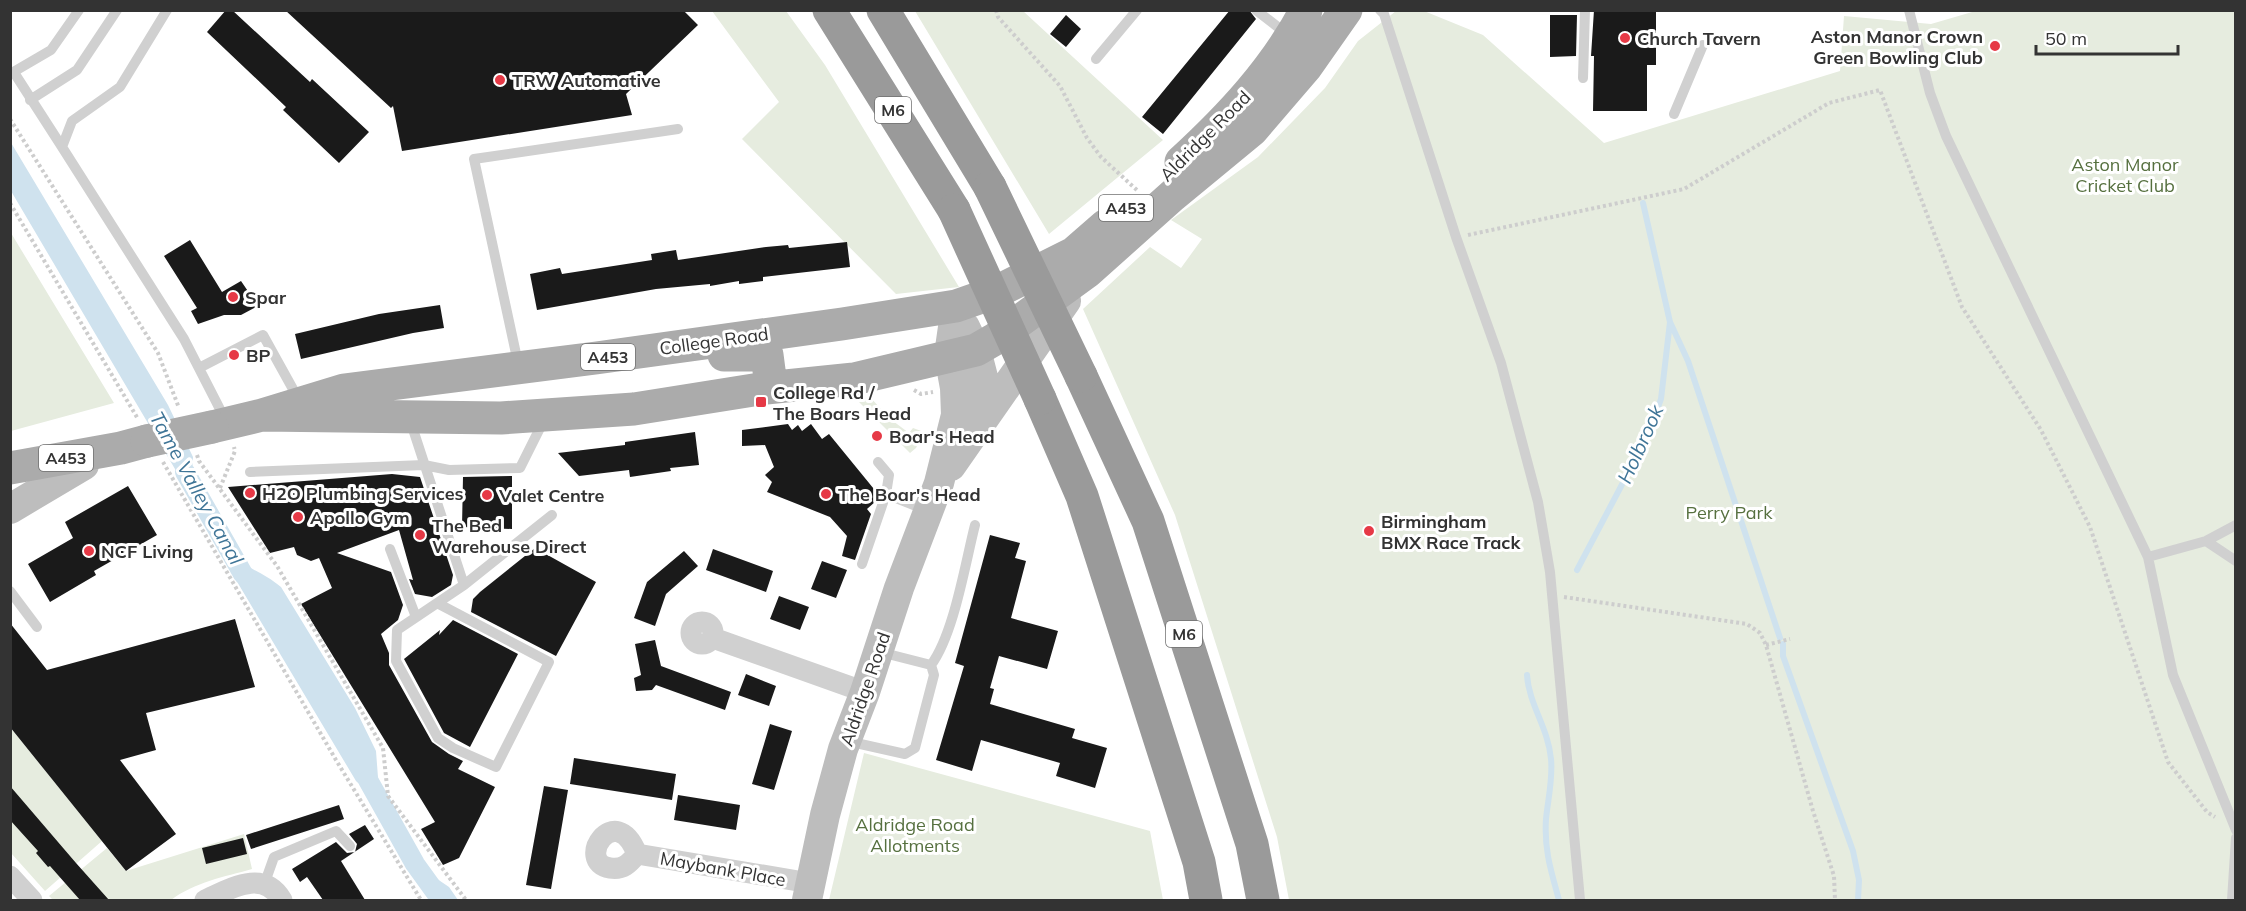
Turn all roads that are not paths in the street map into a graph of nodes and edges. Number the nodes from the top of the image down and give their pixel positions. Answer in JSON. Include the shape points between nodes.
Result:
{"nodes":[{"id":1,"x":79,"y":10,"type":"edge"},
{"id":2,"x":117,"y":10,"type":"edge"},
{"id":3,"x":167,"y":10,"type":"edge"},
{"id":4,"x":830,"y":10,"type":"edge"},
{"id":5,"x":883,"y":10,"type":"edge"},
{"id":6,"x":1137,"y":10,"type":"edge"},
{"id":7,"x":1256,"y":10,"type":"edge"},
{"id":8,"x":1346,"y":10,"type":"edge"},
{"id":9,"x":1380,"y":10,"type":"edge"},
{"id":10,"x":1585,"y":10,"type":"edge"},
{"id":11,"x":1909,"y":10,"type":"edge"},
{"id":12,"x":1298,"y":24,"type":"edge"},
{"id":13,"x":1703,"y":45,"type":"dead end"},
{"id":14,"x":1096,"y":59,"type":"dead end"},
{"id":15,"x":1583,"y":78,"type":"dead end"},
{"id":16,"x":30,"y":100,"type":"junction"},
{"id":17,"x":1674,"y":114,"type":"dead end"},
{"id":18,"x":678,"y":129,"type":"dead end"},
{"id":19,"x":62,"y":147,"type":"junction"},
{"id":20,"x":1087,"y":272,"type":"junction"},
{"id":21,"x":956,"y":306,"type":"junction"},
{"id":22,"x":962,"y":353,"type":"junction"},
{"id":23,"x":596,"y":358,"type":"junction"},
{"id":24,"x":518,"y":367,"type":"junction"},
{"id":25,"x":199,"y":368,"type":"junction"},
{"id":26,"x":766,"y":388,"type":"junction"},
{"id":27,"x":300,"y":403,"type":"junction"},
{"id":28,"x":547,"y":414,"type":"junction"},
{"id":29,"x":262,"y":415,"type":"junction"},
{"id":30,"x":409,"y":417,"type":"junction"},
{"id":31,"x":204,"y":430,"type":"junction"},
{"id":32,"x":142,"y":442,"type":"junction"},
{"id":33,"x":965,"y":444,"type":"junction"},
{"id":34,"x":878,"y":462,"type":"dead end"},
{"id":35,"x":84,"y":465,"type":"junction"},
{"id":36,"x":424,"y":465,"type":"junction"},
{"id":37,"x":10,"y":468,"type":"edge"},
{"id":38,"x":250,"y":472,"type":"dead end"},
{"id":39,"x":939,"y":483,"type":"junction"},
{"id":40,"x":10,"y":487,"type":"edge"},
{"id":41,"x":886,"y":495,"type":"junction"},
{"id":42,"x":10,"y":509,"type":"edge"},
{"id":43,"x":929,"y":511,"type":"junction"},
{"id":44,"x":552,"y":515,"type":"dead end"},
{"id":45,"x":975,"y":525,"type":"dead end"},
{"id":46,"x":2235,"y":525,"type":"edge"},
{"id":47,"x":2209,"y":540,"type":"junction"},
{"id":48,"x":390,"y":549,"type":"dead end"},
{"id":49,"x":2148,"y":557,"type":"junction"},
{"id":50,"x":2235,"y":561,"type":"edge"},
{"id":51,"x":862,"y":564,"type":"dead end"},
{"id":52,"x":464,"y":585,"type":"junction"},
{"id":53,"x":10,"y":591,"type":"edge"},
{"id":54,"x":437,"y":603,"type":"junction"},
{"id":55,"x":416,"y":617,"type":"junction"},
{"id":56,"x":38,"y":627,"type":"dead end"},
{"id":57,"x":712,"y":638,"type":"dead end"},
{"id":58,"x":879,"y":651,"type":"junction"},
{"id":59,"x":931,"y":665,"type":"junction"},
{"id":60,"x":866,"y":692,"type":"junction"},
{"id":61,"x":846,"y":741,"type":"junction"},
{"id":62,"x":2235,"y":830,"type":"edge"},
{"id":63,"x":2235,"y":838,"type":"edge"},
{"id":64,"x":350,"y":846,"type":"dead end"},
{"id":65,"x":637,"y":854,"type":"dead end"},
{"id":66,"x":10,"y":876,"type":"edge"},
{"id":67,"x":264,"y":885,"type":"junction"},
{"id":68,"x":808,"y":892,"type":"edge"},
{"id":69,"x":26,"y":898,"type":"edge"},
{"id":70,"x":205,"y":900,"type":"edge"},
{"id":71,"x":282,"y":900,"type":"edge"},
{"id":72,"x":1206,"y":900,"type":"edge"},
{"id":73,"x":1263,"y":900,"type":"edge"},
{"id":74,"x":1580,"y":900,"type":"edge"},
{"id":75,"x":2232,"y":900,"type":"edge"}],
"edges":[{"from":1,"to":16,"type":"lane","via":[[51,50],[15,71]]},
{"from":2,"to":16,"type":"lane","via":[[77,70]]},
{"from":3,"to":19,"type":"lane","via":[[120,87],[72,121]]},
{"from":4,"to":72,"type":"highway","number":"M6","bridge":true,"via":[[954,210],[1082,496],[1199,862]]},
{"from":5,"to":73,"type":"highway","number":"M6","bridge":true,"via":[[990,187],[1148,521],[1252,844]]},
{"from":6,"to":14,"type":"lane"},
{"from":7,"to":12,"type":"lane"},
{"from":8,"to":20,"type":"main road","name":"Aldridge Road","number":"A453","via":[[1306,67],[1252,130]]},
{"from":9,"to":74,"type":"lane","via":[[1501,363],[1538,502],[1552,595]]},
{"from":10,"to":15,"type":"lane"},
{"from":11,"to":49,"type":"lane","via":[[1930,93],[1947,136]]},
{"from":12,"to":21,"type":"main road","name":"Aldridge Road","number":"A453","via":[[1269,70],[1221,125],[1074,253],[996,292]]},
{"from":13,"to":17,"type":"lane"},
{"from":16,"to":19,"type":"lane"},
{"from":18,"to":24,"type":"lane","via":[[474,159]]},
{"from":19,"to":25,"type":"lane"},
{"from":20,"to":22,"type":"main road","name":"Aldridge Road","number":"A453","via":[[995,339]]},
{"from":20,"to":33,"type":"street","name":"Aldridge Road"},
{"from":21,"to":22,"type":"street","name":"Aldridge Road"},
{"from":21,"to":23,"type":"main road","name":"College Road","number":"A453"},
{"from":22,"to":26,"type":"main road","name":"College Road","number":"A453","via":[[854,379]]},
{"from":22,"to":33,"type":"street","name":"Aldridge Road","via":[[984,381]]},
{"from":22,"to":39,"type":"street","name":"Aldridge Road","via":[[956,415]]},
{"from":23,"to":24,"type":"main road","name":"College Road","number":"A453"},
{"from":23,"to":26,"type":"main road","via":[[765,355],[770,378]]},
{"from":24,"to":27,"type":"main road","name":"College Road","number":"A453","via":[[344,390]]},
{"from":25,"to":27,"type":"lane","via":[[263,335]]},
{"from":25,"to":31,"type":"lane"},
{"from":26,"to":28,"type":"main road","name":"College Road","number":"A453","via":[[720,401]]},
{"from":27,"to":29,"type":"main road","name":"College Road","number":"A453"},
{"from":28,"to":30,"type":"main road","name":"College Road","number":"A453"},
{"from":28,"to":36,"type":"lane","via":[[520,468],[449,470]]},
{"from":29,"to":30,"type":"main road","name":"College Road","number":"A453"},
{"from":29,"to":31,"type":"main road","name":"College Road","number":"A453"},
{"from":30,"to":36,"type":"lane"},
{"from":31,"to":32,"type":"main road","number":"A453","bridge":true},
{"from":32,"to":35,"type":"main road","number":"A453"},
{"from":32,"to":37,"type":"main road","number":"A453"},
{"from":33,"to":39,"type":"street","name":"Aldridge Road"},
{"from":34,"to":41,"type":"lane","via":[[889,475]]},
{"from":35,"to":40,"type":"main road","number":"A453"},
{"from":35,"to":42,"type":"street"},
{"from":36,"to":38,"type":"lane"},
{"from":36,"to":52,"type":"lane"},
{"from":39,"to":43,"type":"street","name":"Aldridge Road"},
{"from":41,"to":43,"type":"lane"},
{"from":41,"to":51,"type":"lane"},
{"from":43,"to":58,"type":"street","name":"Aldridge Road"},
{"from":44,"to":52,"type":"lane"},
{"from":45,"to":59,"type":"lane","via":[[949,628]]},
{"from":46,"to":47,"type":"lane"},
{"from":47,"to":49,"type":"lane"},
{"from":47,"to":50,"type":"lane"},
{"from":48,"to":55,"type":"lane"},
{"from":49,"to":62,"type":"lane","via":[[2174,675]]},
{"from":52,"to":54,"type":"lane"},
{"from":53,"to":56,"type":"lane"},
{"from":54,"to":55,"type":"lane"},
{"from":54,"to":55,"type":"lane","via":[[549,662],[496,767],[438,738],[418,705],[396,661],[397,630]]},
{"from":57,"to":60,"type":"street"},
{"from":58,"to":59,"type":"lane"},
{"from":58,"to":60,"type":"street","name":"Aldridge Road"},
{"from":59,"to":61,"type":"lane","via":[[934,675],[915,748],[905,754]]},
{"from":60,"to":61,"type":"street","name":"Aldridge Road"},
{"from":61,"to":68,"type":"street","name":"Aldridge Road"},
{"from":63,"to":75,"type":"lane"},
{"from":64,"to":67,"type":"lane","via":[[336,831],[274,857]]},
{"from":65,"to":68,"type":"street","name":"Maybank Place"},
{"from":66,"to":69,"type":"street"},
{"from":67,"to":70,"type":"street","via":[[245,883]]},
{"from":67,"to":71,"type":"street"}]}
